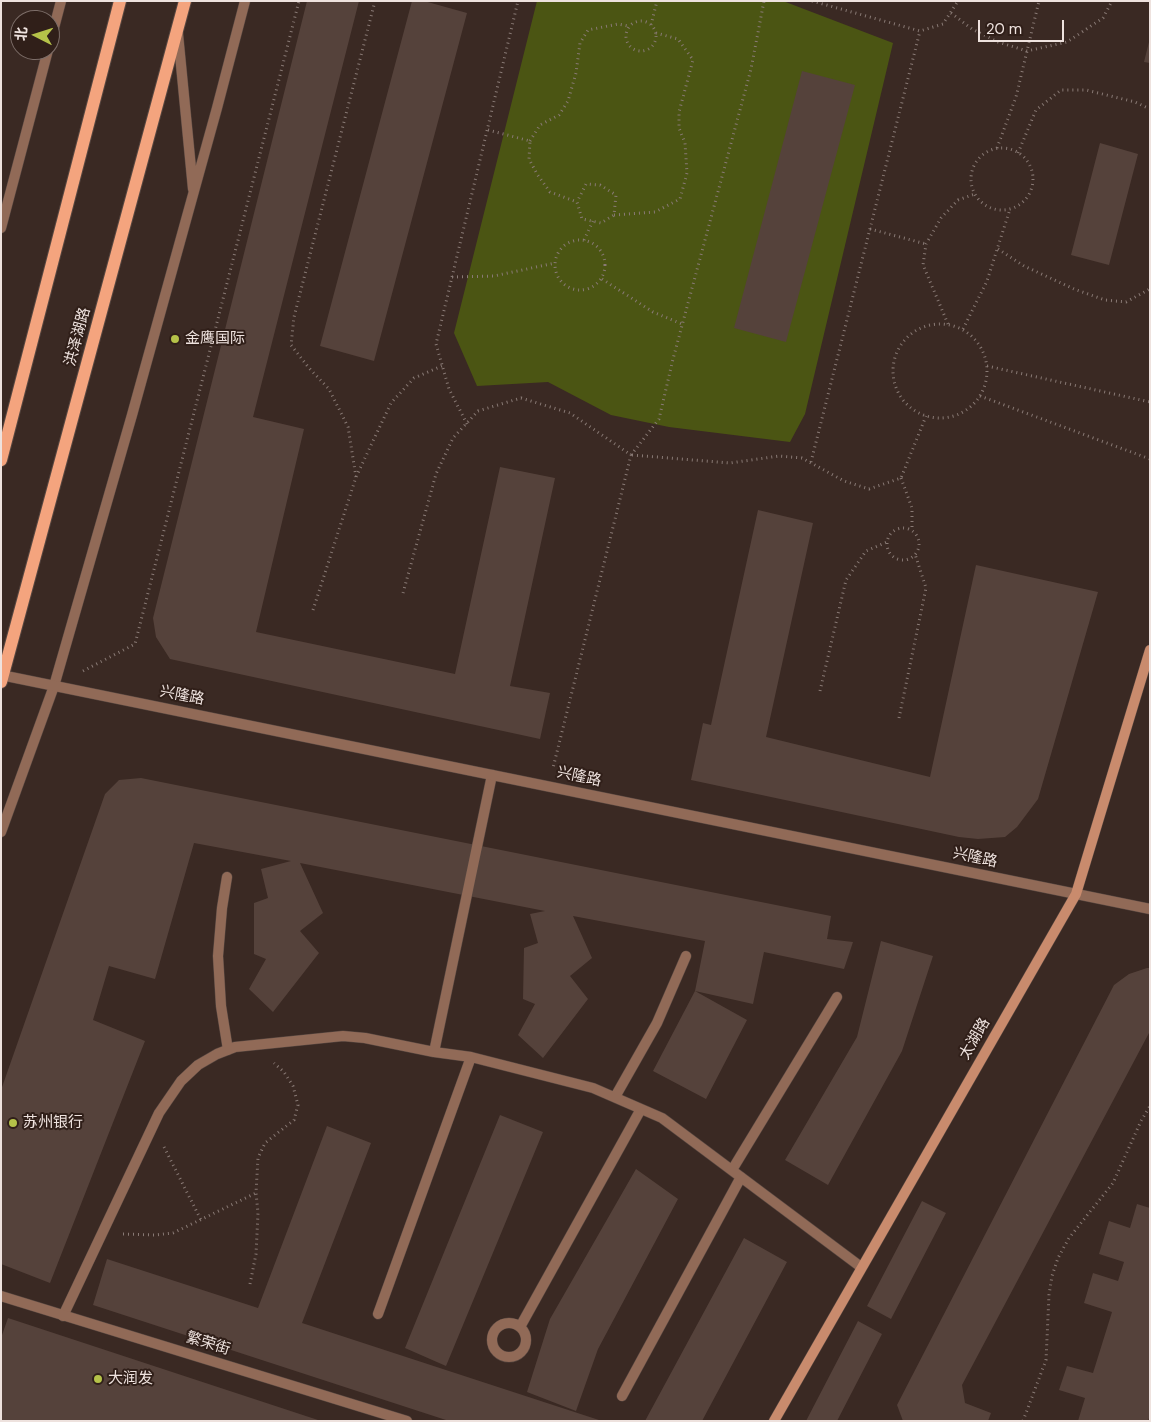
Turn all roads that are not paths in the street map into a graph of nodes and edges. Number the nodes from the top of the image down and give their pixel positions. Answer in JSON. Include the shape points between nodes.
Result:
{"nodes":[{"id":1,"x":120,"y":1,"type":"edge"},
{"id":2,"x":185,"y":1,"type":"edge"},
{"id":3,"x":245,"y":1,"type":"edge"},
{"id":4,"x":178,"y":30,"type":"junction"},
{"id":5,"x":45,"y":60,"type":"edge"},
{"id":6,"x":194,"y":194,"type":"junction"},
{"id":7,"x":1,"y":228,"type":"edge"},
{"id":8,"x":1,"y":460,"type":"edge"},
{"id":9,"x":1150,"y":650,"type":"edge"},
{"id":10,"x":2,"y":677,"type":"edge"},
{"id":11,"x":54,"y":686,"type":"junction"},
{"id":12,"x":492,"y":775,"type":"junction"},
{"id":13,"x":1,"y":832,"type":"edge"},
{"id":14,"x":227,"y":878,"type":"dead end"},
{"id":15,"x":1076,"y":894,"type":"junction"},
{"id":16,"x":1150,"y":909,"type":"edge"},
{"id":17,"x":686,"y":956,"type":"dead end"},
{"id":18,"x":837,"y":997,"type":"dead end"},
{"id":19,"x":228,"y":1050,"type":"junction"},
{"id":20,"x":434,"y":1052,"type":"junction"},
{"id":21,"x":471,"y":1057,"type":"junction"},
{"id":22,"x":615,"y":1097,"type":"junction"},
{"id":23,"x":641,"y":1109,"type":"junction"},
{"id":24,"x":736,"y":1173,"type":"junction"},
{"id":25,"x":861,"y":1266,"type":"junction"},
{"id":26,"x":1,"y":1296,"type":"edge"},
{"id":27,"x":378,"y":1314,"type":"dead end"},
{"id":28,"x":63,"y":1316,"type":"junction"},
{"id":29,"x":520,"y":1327,"type":"dead end"},
{"id":30,"x":622,"y":1396,"type":"dead end"},
{"id":31,"x":407,"y":1421,"type":"edge"},
{"id":32,"x":774,"y":1421,"type":"edge"}],
"edges":[{"from":1,"to":8,"type":"main road"},
{"from":2,"to":4,"type":"main road","name":"洪泽湖路"},
{"from":3,"to":6,"type":"street"},
{"from":4,"to":6,"type":"street"},
{"from":4,"to":10,"type":"main road","name":"洪泽湖路"},
{"from":5,"to":7,"type":"street"},
{"from":6,"to":11,"type":"street"},
{"from":9,"to":15,"type":"street","name":"太湖路"},
{"from":10,"to":11,"type":"street","name":"兴隆路"},
{"from":11,"to":12,"type":"street","name":"兴隆路"},
{"from":11,"to":13,"type":"street"},
{"from":12,"to":15,"type":"street","name":"兴隆路"},
{"from":12,"to":20,"type":"street"},
{"from":14,"to":19,"type":"street","via":[[218,956]]},
{"from":15,"to":16,"type":"street","name":"兴隆路"},
{"from":15,"to":25,"type":"street","name":"太湖路"},
{"from":17,"to":22,"type":"street","via":[[657,1023]]},
{"from":18,"to":24,"type":"street"},
{"from":19,"to":20,"type":"street","via":[[343,1036]]},
{"from":19,"to":28,"type":"street","via":[[198,1065],[181,1081],[159,1113]]},
{"from":20,"to":21,"type":"street"},
{"from":21,"to":22,"type":"street","via":[[593,1088]]},
{"from":21,"to":27,"type":"street"},
{"from":22,"to":23,"type":"street"},
{"from":23,"to":24,"type":"street","via":[[662,1118]]},
{"from":23,"to":29,"type":"street"},
{"from":24,"to":25,"type":"street"},
{"from":24,"to":30,"type":"street"},
{"from":25,"to":32,"type":"street","name":"太湖路"},
{"from":26,"to":28,"type":"street","name":"繁荣街"},
{"from":28,"to":31,"type":"street","name":"繁荣街"}]}
